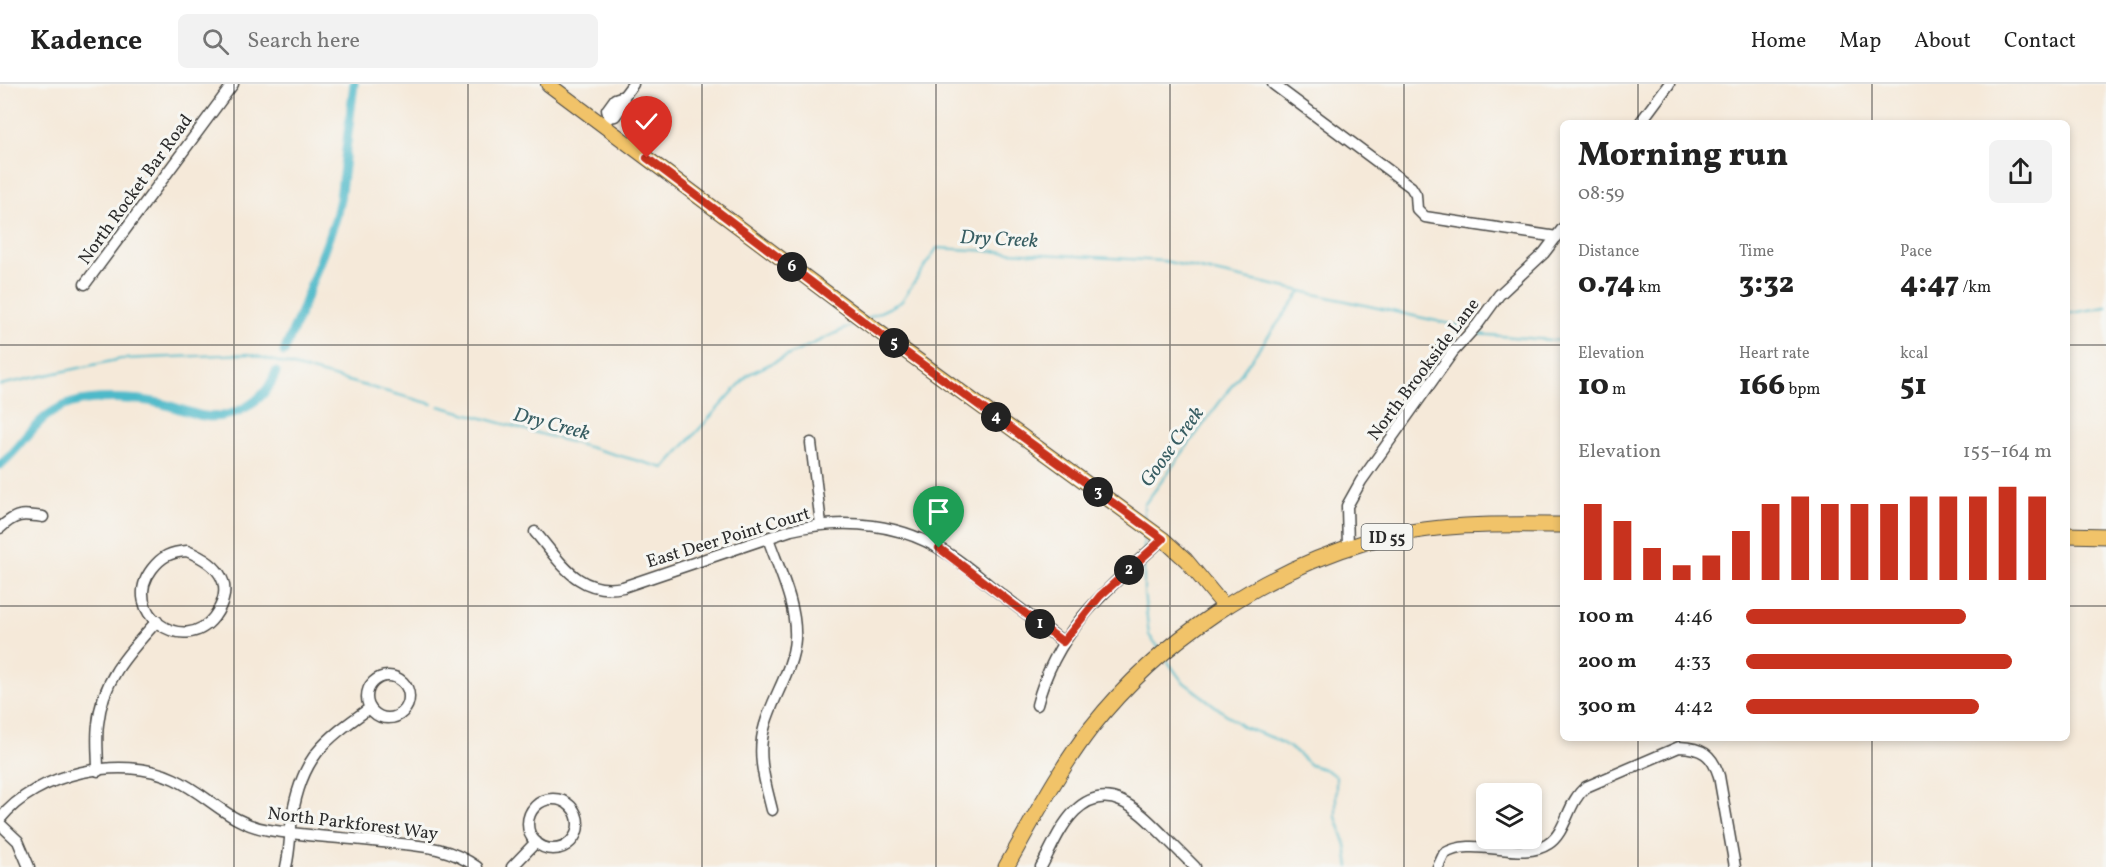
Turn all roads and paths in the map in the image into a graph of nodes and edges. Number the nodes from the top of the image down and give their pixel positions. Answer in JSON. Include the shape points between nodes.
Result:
{"nodes":[{"id":1,"x":232,"y":84,"type":"edge"},
{"id":2,"x":548,"y":84,"type":"edge"},
{"id":3,"x":633,"y":84,"type":"edge"},
{"id":4,"x":1273,"y":84,"type":"edge"},
{"id":5,"x":1669,"y":84,"type":"edge"},
{"id":6,"x":1642,"y":120,"type":"edge"},
{"id":7,"x":606,"y":121,"type":"junction"},
{"id":8,"x":1560,"y":232,"type":"edge"},
{"id":9,"x":85,"y":284,"type":"dead end"},
{"id":10,"x":811,"y":443,"type":"dead end"},
{"id":11,"x":43,"y":517,"type":"dead end"},
{"id":12,"x":821,"y":524,"type":"junction"},
{"id":13,"x":1560,"y":525,"type":"edge"},
{"id":14,"x":0,"y":528,"type":"edge"},
{"id":15,"x":535,"y":532,"type":"dead end"},
{"id":16,"x":2070,"y":535,"type":"edge"},
{"id":17,"x":2106,"y":536,"type":"edge"},
{"id":18,"x":768,"y":538,"type":"junction"},
{"id":19,"x":1163,"y":539,"type":"junction"},
{"id":20,"x":1348,"y":548,"type":"junction"},
{"id":21,"x":1224,"y":606,"type":"junction"},
{"id":22,"x":157,"y":621,"type":"junction"},
{"id":23,"x":1063,"y":642,"type":"junction"},
{"id":24,"x":1037,"y":705,"type":"dead end"},
{"id":25,"x":370,"y":708,"type":"dead end"},
{"id":26,"x":98,"y":771,"type":"junction"},
{"id":27,"x":772,"y":810,"type":"dead end"},
{"id":28,"x":0,"y":819,"type":"edge"},
{"id":29,"x":0,"y":824,"type":"edge"},
{"id":30,"x":290,"y":833,"type":"junction"},
{"id":31,"x":536,"y":842,"type":"junction"},
{"id":32,"x":29,"y":867,"type":"edge"},
{"id":33,"x":286,"y":867,"type":"edge"},
{"id":34,"x":477,"y":867,"type":"edge"},
{"id":35,"x":512,"y":867,"type":"edge"},
{"id":36,"x":1006,"y":867,"type":"edge"},
{"id":37,"x":1041,"y":867,"type":"edge"},
{"id":38,"x":1195,"y":867,"type":"edge"},
{"id":39,"x":1438,"y":867,"type":"edge"},
{"id":40,"x":1735,"y":867,"type":"edge"}],
"edges":[{"from":1,"to":9,"type":"street","name":"North Rocket Bar Road"},
{"from":2,"to":7,"type":"main road"},
{"from":3,"to":7,"type":"street","via":[[619,111]]},
{"from":4,"to":8,"type":"street","via":[[1411,187],[1417,209],[1425,217]]},
{"from":5,"to":6,"type":"street"},
{"from":7,"to":19,"type":"main road","via":[[871,327]]},
{"from":8,"to":20,"type":"street","name":"North Brookside Lane","via":[[1544,253],[1499,295],[1452,353],[1361,481],[1347,506]]},
{"from":10,"to":12,"type":"street"},
{"from":11,"to":14,"type":"street","via":[[21,514]]},
{"from":12,"to":18,"type":"street","name":"East Deer Point Court"},
{"from":12,"to":23,"type":"street","name":"East Deer Point Court","via":[[884,527],[928,542]]},
{"from":13,"to":20,"type":"highway","number":"ID 55","via":[[1432,529]]},
{"from":15,"to":18,"type":"street","name":"East Deer Point Court","via":[[572,574],[602,590],[623,587]]},
{"from":16,"to":17,"type":"highway"},
{"from":18,"to":27,"type":"street","via":[[795,627],[791,660],[761,740],[762,767]]},
{"from":19,"to":21,"type":"main road"},
{"from":19,"to":23,"type":"street","via":[[1100,596]]},
{"from":20,"to":21,"type":"highway","number":"ID 55","via":[[1287,573]]},
{"from":21,"to":36,"type":"highway","number":"ID 55","via":[[1165,650],[1107,708],[1064,766]]},
{"from":22,"to":22,"type":"street","via":[[147,612],[142,586],[160,560],[172,552],[187,550],[216,568],[224,579],[225,596],[210,622],[198,632],[182,634]]},
{"from":22,"to":26,"type":"street","via":[[124,657],[106,689],[98,723]]},
{"from":23,"to":24,"type":"street"},
{"from":25,"to":30,"type":"street","via":[[330,738],[311,760],[296,795]]},
{"from":26,"to":28,"type":"street","name":"North Parkforest Way","via":[[40,786],[16,801]]},
{"from":26,"to":30,"type":"street","name":"North Parkforest Way","via":[[128,768],[160,773],[185,784],[237,820]]},
{"from":29,"to":32,"type":"street","via":[[18,841]]},
{"from":30,"to":33,"type":"street"},
{"from":30,"to":34,"type":"street","name":"North Parkforest Way","via":[[433,847],[458,855]]},
{"from":31,"to":31,"type":"street","via":[[528,824],[536,806],[558,800],[569,805],[577,816],[578,829],[571,843],[561,848],[544,848]]},
{"from":31,"to":35,"type":"street"},
{"from":37,"to":38,"type":"street","via":[[1075,811],[1096,799],[1110,797],[1139,811]]},
{"from":39,"to":40,"type":"street","via":[[1444,854],[1458,847],[1538,849],[1561,829],[1577,794],[1586,787],[1679,747],[1694,747],[1716,766]]}]}
